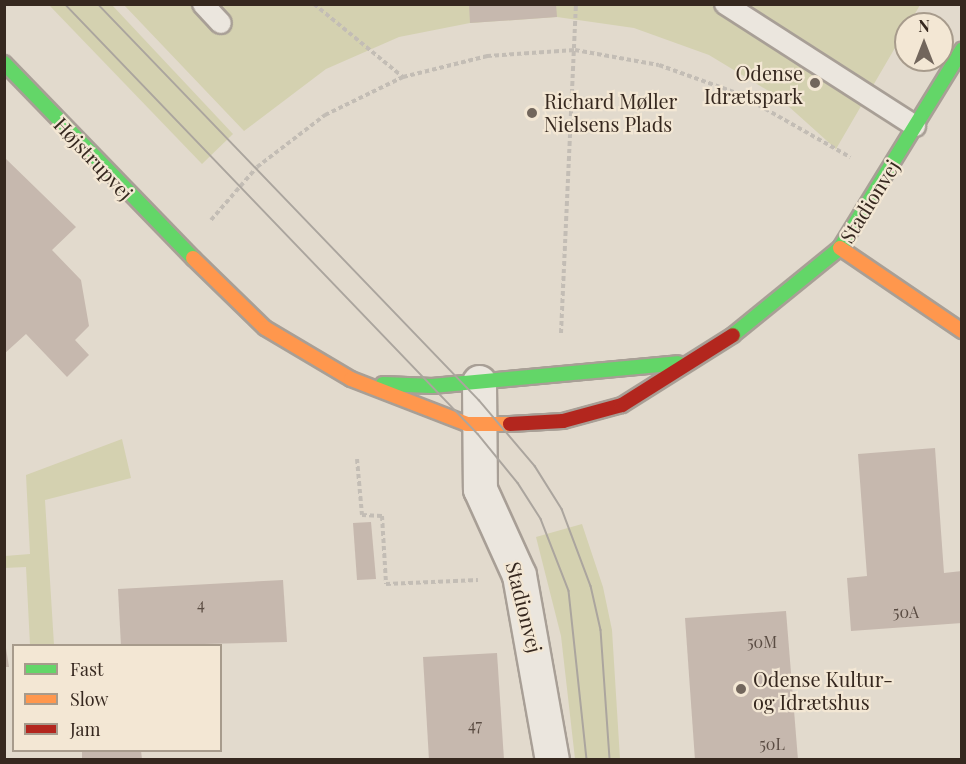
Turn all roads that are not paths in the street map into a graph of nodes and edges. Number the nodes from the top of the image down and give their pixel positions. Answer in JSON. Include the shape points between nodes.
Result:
{"nodes":[{"id":1,"x":203,"y":4,"type":"edge"},
{"id":2,"x":725,"y":4,"type":"edge"},
{"id":3,"x":221,"y":23,"type":"dead end"},
{"id":4,"x":962,"y":50,"type":"edge"},
{"id":5,"x":4,"y":63,"type":"edge"},
{"id":6,"x":915,"y":126,"type":"junction"},
{"id":7,"x":840,"y":248,"type":"junction"},
{"id":8,"x":185,"y":250,"type":"joint"},
{"id":9,"x":962,"y":331,"type":"edge"},
{"id":10,"x":683,"y":363,"type":"junction"},
{"id":11,"x":351,"y":379,"type":"junction"},
{"id":12,"x":479,"y":382,"type":"junction"},
{"id":13,"x":478,"y":425,"type":"junction"},
{"id":14,"x":552,"y":759,"type":"edge"}],
"edges":[{"from":1,"to":3,"type":"lane"},
{"from":2,"to":6,"type":"lane"},
{"from":4,"to":6,"type":"street","name":"Stadionvej"},
{"from":5,"to":8,"type":"street","name":"Højstrupvej"},
{"from":6,"to":7,"type":"street","name":"Stadionvej"},
{"from":7,"to":9,"type":"street"},
{"from":7,"to":10,"type":"street","name":"Stadionvej","via":[[733,335]]},
{"from":8,"to":11,"type":"street","name":"Stadionvej","via":[[265,328]]},
{"from":10,"to":12,"type":"street","name":"Stadionvej"},
{"from":10,"to":13,"type":"street","name":"Stadionvej","via":[[622,405],[593,415]]},
{"from":11,"to":12,"type":"street","name":"Stadionvej","via":[[407,386]]},
{"from":11,"to":13,"type":"street","name":"Stadionvej","via":[[445,418]]},
{"from":12,"to":13,"type":"street","name":"Stadionvej"},
{"from":13,"to":14,"type":"street","name":"Stadionvej","via":[[480,489],[519,575],[542,682]]}]}
